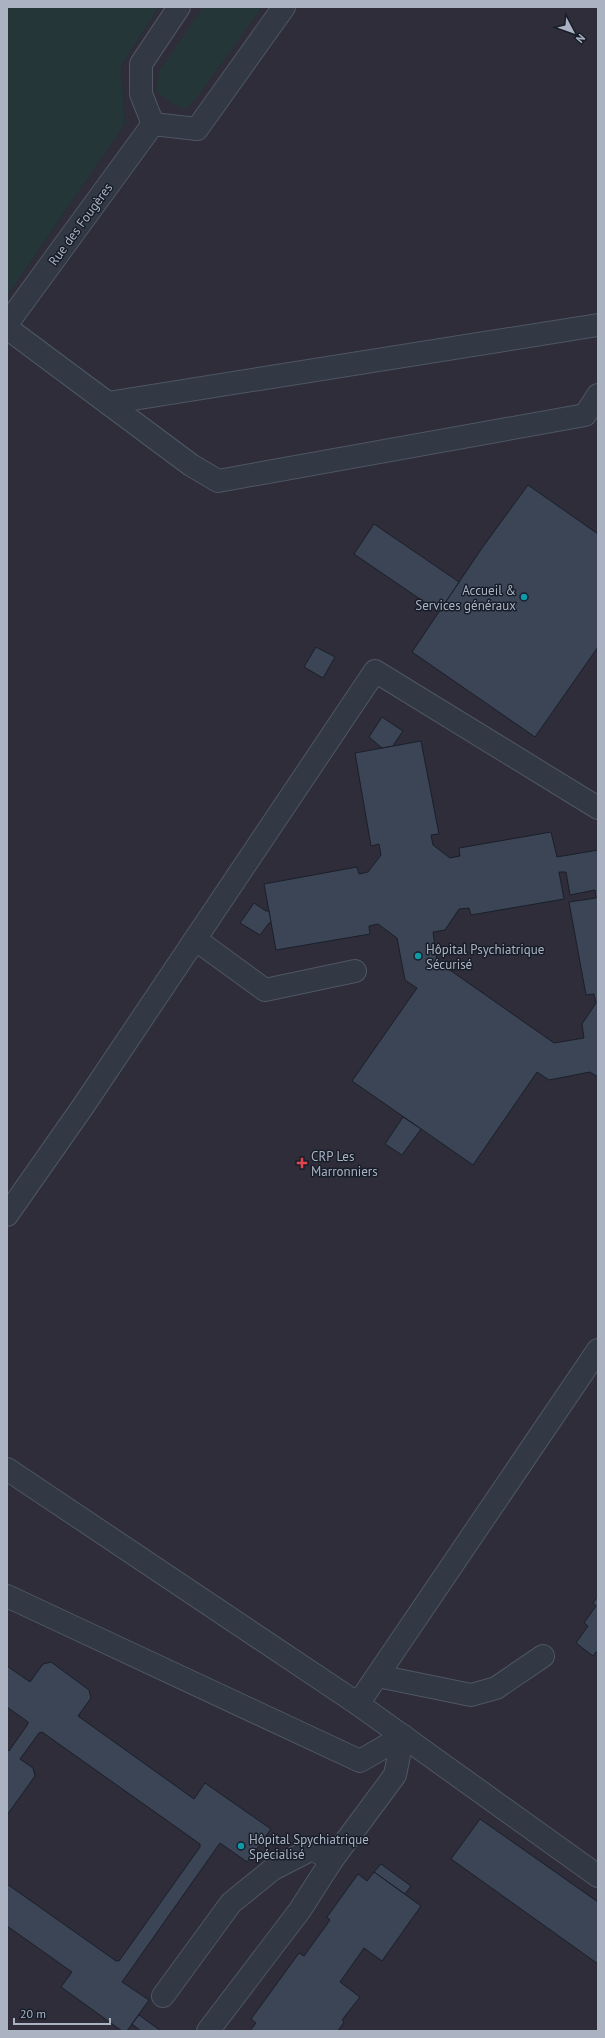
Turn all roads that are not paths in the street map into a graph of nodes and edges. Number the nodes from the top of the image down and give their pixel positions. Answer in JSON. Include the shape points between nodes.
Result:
{"nodes":[{"id":1,"x":179,"y":7,"type":"edge"},
{"id":2,"x":284,"y":7,"type":"edge"},
{"id":3,"x":153,"y":124,"type":"junction"},
{"id":4,"x":7,"y":324,"type":"edge"},
{"id":5,"x":598,"y":326,"type":"edge"},
{"id":6,"x":7,"y":328,"type":"edge"},
{"id":7,"x":598,"y":395,"type":"edge"},
{"id":8,"x":108,"y":403,"type":"junction"},
{"id":9,"x":598,"y":808,"type":"edge"},
{"id":10,"x":195,"y":939,"type":"junction"},
{"id":11,"x":355,"y":970,"type":"dead end"},
{"id":12,"x":7,"y":1215,"type":"edge"},
{"id":13,"x":598,"y":1350,"type":"edge"},
{"id":14,"x":7,"y":1469,"type":"edge"},
{"id":15,"x":7,"y":1596,"type":"edge"},
{"id":16,"x":543,"y":1656,"type":"dead end"},
{"id":17,"x":378,"y":1676,"type":"junction"},
{"id":18,"x":358,"y":1704,"type":"junction"},
{"id":19,"x":403,"y":1736,"type":"junction"},
{"id":20,"x":332,"y":1860,"type":"junction"},
{"id":21,"x":598,"y":1876,"type":"edge"},
{"id":22,"x":163,"y":1996,"type":"dead end"},
{"id":23,"x":208,"y":2031,"type":"edge"}],
"edges":[{"from":1,"to":3,"type":"street","via":[[142,64],[141,94]]},
{"from":2,"to":3,"type":"street","via":[[198,129]]},
{"from":3,"to":4,"type":"street","name":"Rue des Fougères"},
{"from":5,"to":8,"type":"street"},
{"from":6,"to":8,"type":"street"},
{"from":7,"to":8,"type":"street","via":[[585,415],[218,481]]},
{"from":9,"to":10,"type":"street","via":[[375,671]]},
{"from":10,"to":11,"type":"street","via":[[266,990]]},
{"from":10,"to":12,"type":"street"},
{"from":13,"to":17,"type":"street"},
{"from":14,"to":18,"type":"street"},
{"from":15,"to":19,"type":"street","via":[[360,1761]]},
{"from":16,"to":17,"type":"street","via":[[496,1688],[471,1695]]},
{"from":17,"to":18,"type":"street"},
{"from":18,"to":19,"type":"street"},
{"from":19,"to":20,"type":"street","via":[[395,1775]]},
{"from":19,"to":21,"type":"street"},
{"from":20,"to":22,"type":"street","via":[[312,1849],[273,1869],[230,1903]]},
{"from":20,"to":23,"type":"street","via":[[300,1910]]}]}
